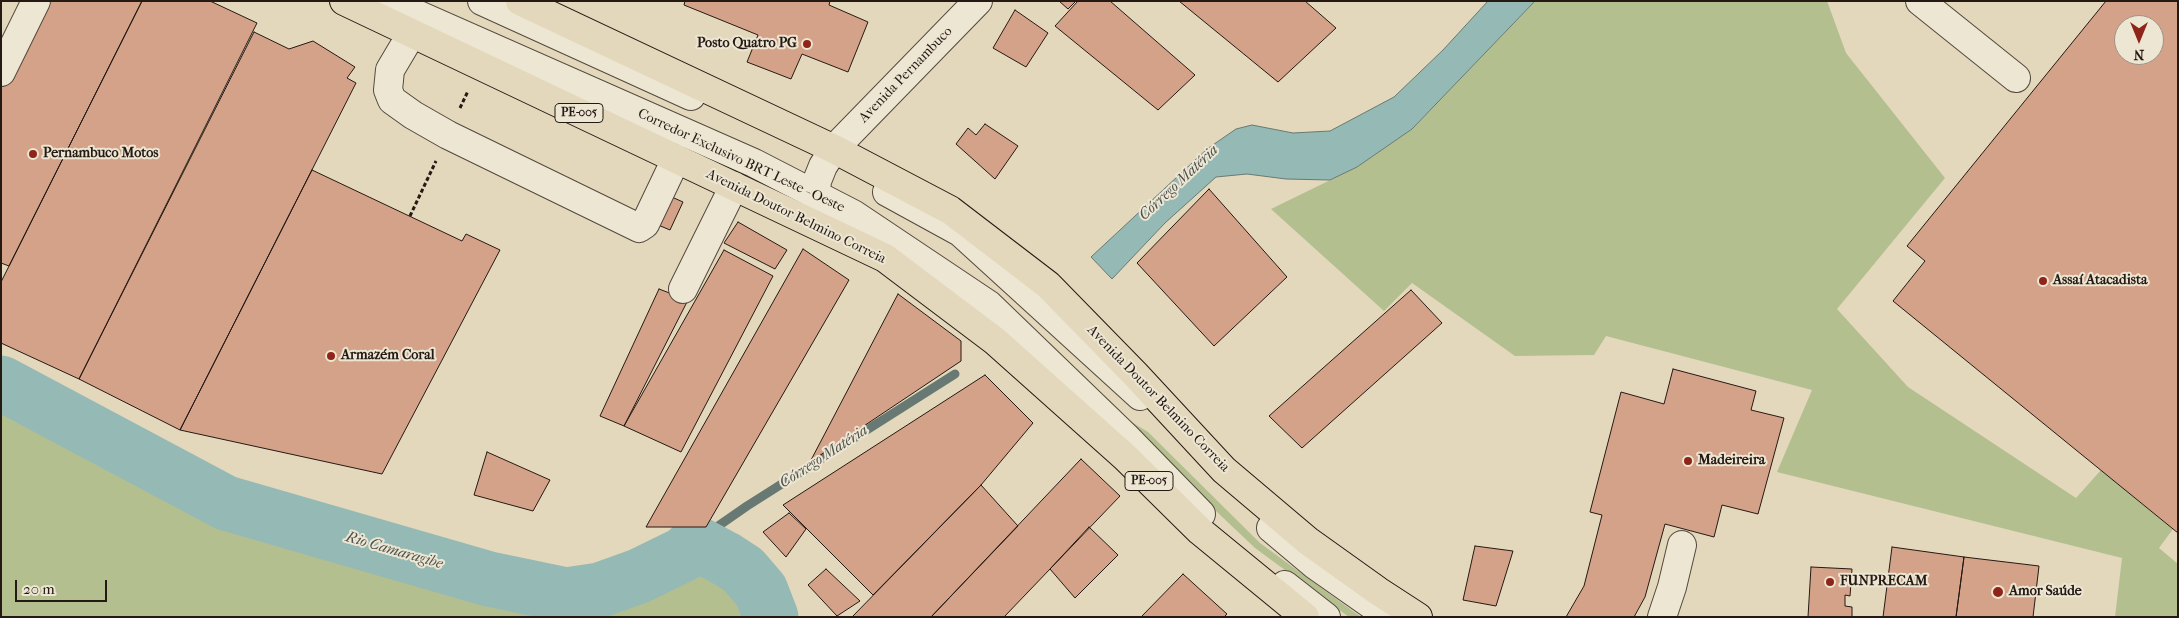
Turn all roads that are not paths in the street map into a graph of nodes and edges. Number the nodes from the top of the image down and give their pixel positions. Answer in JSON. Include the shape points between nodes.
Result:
{"nodes":[{"id":1,"x":36,"y":1,"type":"edge"},
{"id":2,"x":344,"y":1,"type":"edge"},
{"id":3,"x":387,"y":1,"type":"edge"},
{"id":4,"x":482,"y":1,"type":"edge"},
{"id":5,"x":520,"y":1,"type":"edge"},
{"id":6,"x":978,"y":1,"type":"edge"},
{"id":7,"x":1920,"y":1,"type":"edge"},
{"id":8,"x":412,"y":33,"type":"junction"},
{"id":9,"x":1,"y":72,"type":"edge"},
{"id":10,"x":2016,"y":78,"type":"dead end"},
{"id":11,"x":831,"y":154,"type":"junction"},
{"id":12,"x":676,"y":159,"type":"junction"},
{"id":13,"x":734,"y":186,"type":"junction"},
{"id":14,"x":815,"y":193,"type":"junction"},
{"id":15,"x":814,"y":224,"type":"junction"},
{"id":16,"x":683,"y":289,"type":"dead end"},
{"id":17,"x":1682,"y":545,"type":"dead end"},
{"id":18,"x":1305,"y":617,"type":"edge"},
{"id":19,"x":1326,"y":617,"type":"edge"},
{"id":20,"x":1390,"y":617,"type":"edge"},
{"id":21,"x":1418,"y":617,"type":"edge"},
{"id":22,"x":1662,"y":617,"type":"edge"}],
"edges":[{"from":1,"to":9,"type":"street"},
{"from":2,"to":8,"type":"main road","name":"Avenida Doutor Belmino Correia","number":"PE-005"},
{"from":3,"to":14,"type":"street","name":"Corredor Exclusivo BRT Leste - Oeste"},
{"from":4,"to":11,"type":"street"},
{"from":5,"to":11,"type":"main road","name":"Avenida Doutor Belmino Correia"},
{"from":6,"to":11,"type":"street","name":"Avenida Pernambuco"},
{"from":7,"to":10,"type":"street"},
{"from":8,"to":12,"type":"main road","name":"Avenida Doutor Belmino Correia","number":"PE-005"},
{"from":8,"to":12,"type":"street","via":[[390,70],[388,90],[392,100],[448,135],[639,228],[645,224]]},
{"from":11,"to":14,"type":"street","name":"Avenida Pernambuco","via":[[817,181]]},
{"from":11,"to":20,"type":"street","via":[[960,232],[1137,393],[1233,495],[1316,565]]},
{"from":11,"to":21,"type":"main road","name":"Avenida Doutor Belmino Correia","via":[[950,210],[1048,285],[1224,470],[1308,541]]},
{"from":12,"to":13,"type":"main road","name":"Avenida Doutor Belmino Correia","number":"PE-005"},
{"from":13,"to":15,"type":"main road","name":"Avenida Doutor Belmino Correia","number":"PE-005"},
{"from":13,"to":16,"type":"street"},
{"from":14,"to":15,"type":"street","name":"Avenida Pernambuco"},
{"from":14,"to":19,"type":"street","name":"Corredor Exclusivo BRT Leste - Oeste","via":[[853,214],[989,305],[1209,522]]},
{"from":15,"to":18,"type":"main road","name":"Avenida Doutor Belmino Correia","number":"PE-005","via":[[885,258],[995,341],[1125,457],[1200,530]]},
{"from":17,"to":22,"type":"street"}]}
